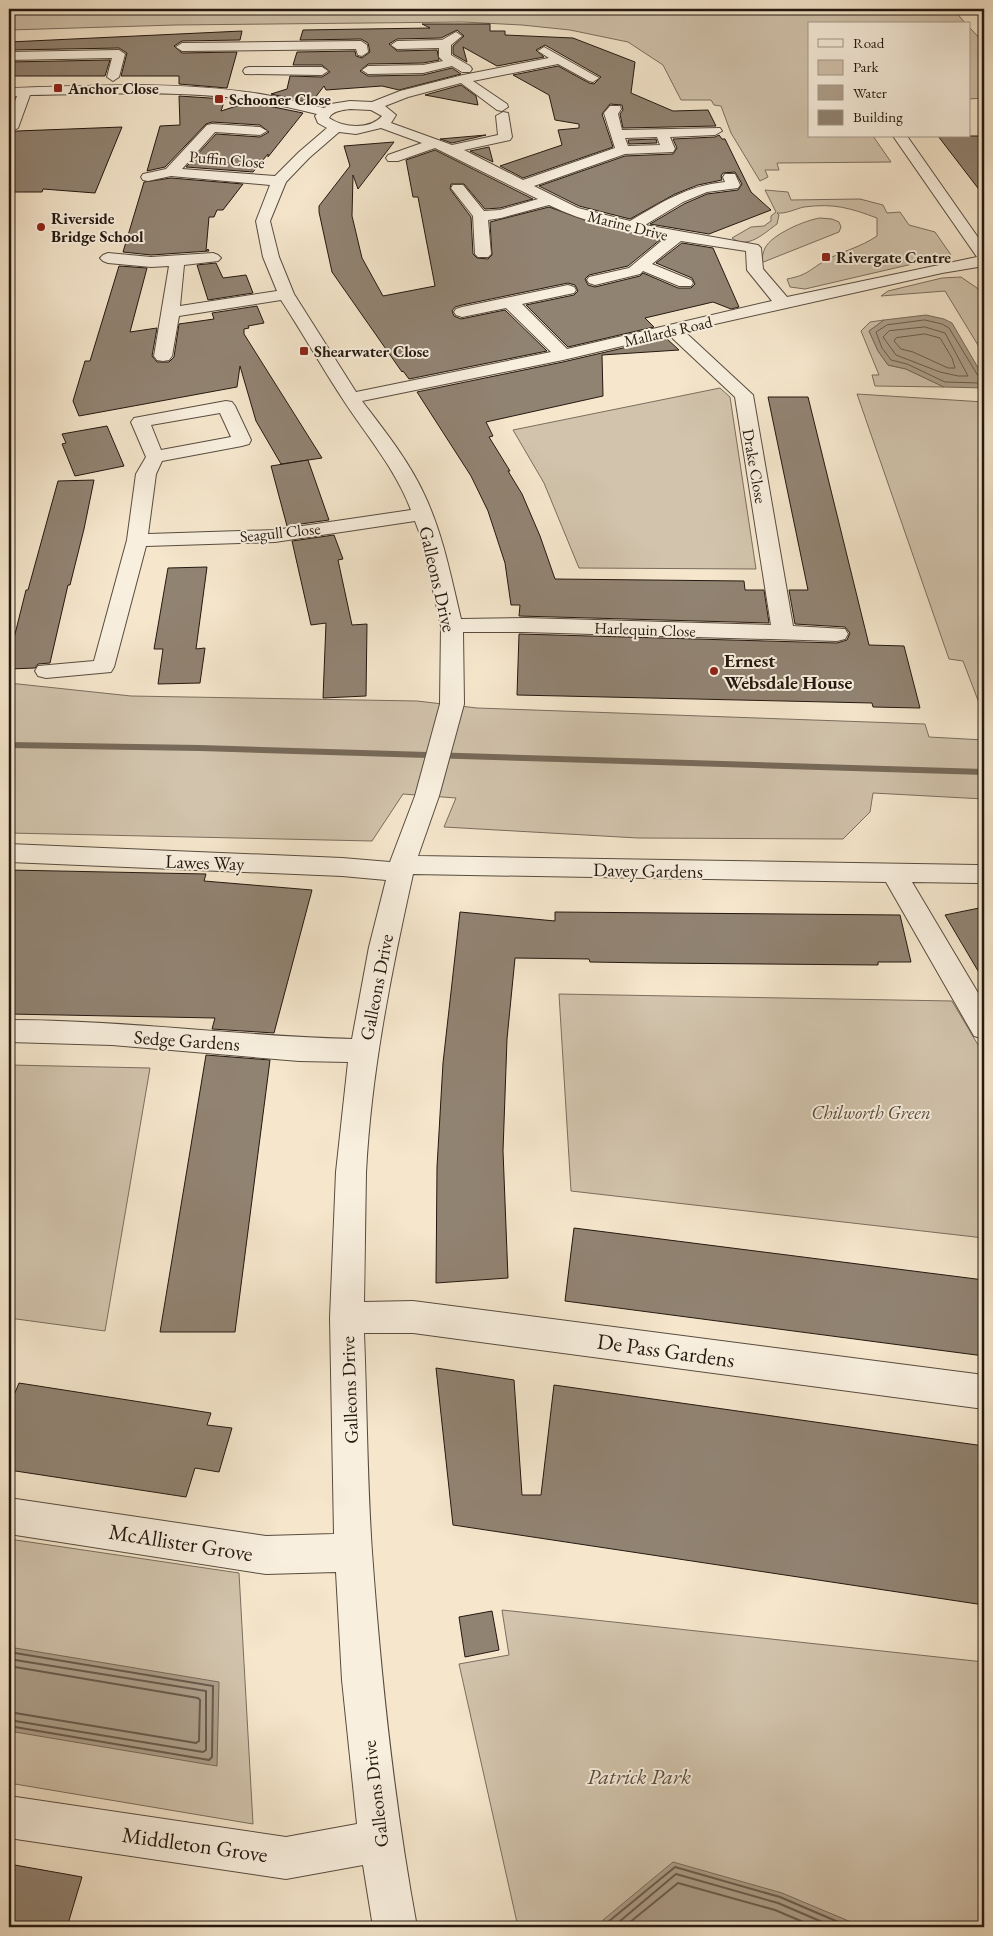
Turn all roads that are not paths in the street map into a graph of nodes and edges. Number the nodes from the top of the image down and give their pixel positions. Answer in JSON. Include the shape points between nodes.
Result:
{"nodes":[{"id":1,"x":456,"y":36,"type":"dead end"},
{"id":2,"x":445,"y":44,"type":"junction"},
{"id":3,"x":260,"y":45,"type":"junction"},
{"id":4,"x":397,"y":45,"type":"dead end"},
{"id":5,"x":182,"y":47,"type":"dead end"},
{"id":6,"x":538,"y":48,"type":"dead end"},
{"id":7,"x":362,"y":52,"type":"dead end"},
{"id":8,"x":9,"y":56,"type":"edge"},
{"id":9,"x":559,"y":60,"type":"junction"},
{"id":10,"x":453,"y":62,"type":"junction"},
{"id":11,"x":368,"y":70,"type":"dead end"},
{"id":12,"x":322,"y":71,"type":"dead end"},
{"id":13,"x":249,"y":72,"type":"junction"},
{"id":14,"x":478,"y":75,"type":"junction"},
{"id":15,"x":113,"y":77,"type":"dead end"},
{"id":16,"x":593,"y":78,"type":"dead end"},
{"id":17,"x":463,"y":79,"type":"junction"},
{"id":18,"x":9,"y":92,"type":"edge"},
{"id":19,"x":25,"y":92,"type":"junction"},
{"id":20,"x":192,"y":92,"type":"junction"},
{"id":21,"x":233,"y":94,"type":"junction"},
{"id":22,"x":185,"y":105,"type":"dead end"},
{"id":23,"x":374,"y":106,"type":"junction"},
{"id":24,"x":615,"y":109,"type":"dead end"},
{"id":25,"x":326,"y":112,"type":"junction"},
{"id":26,"x":12,"y":122,"type":"edge"},
{"id":27,"x":382,"y":124,"type":"junction"},
{"id":28,"x":336,"y":128,"type":"junction"},
{"id":29,"x":260,"y":130,"type":"dead end"},
{"id":30,"x":715,"y":131,"type":"dead end"},
{"id":31,"x":662,"y":133,"type":"junction"},
{"id":32,"x":617,"y":134,"type":"junction"},
{"id":33,"x":901,"y":138,"type":"edge"},
{"id":34,"x":436,"y":143,"type":"junction"},
{"id":35,"x":451,"y":149,"type":"junction"},
{"id":36,"x":623,"y":150,"type":"junction"},
{"id":37,"x":393,"y":158,"type":"dead end"},
{"id":38,"x":171,"y":172,"type":"junction"},
{"id":39,"x":148,"y":177,"type":"dead end"},
{"id":40,"x":730,"y":177,"type":"dead end"},
{"id":41,"x":279,"y":182,"type":"junction"},
{"id":42,"x":523,"y":185,"type":"junction"},
{"id":43,"x":458,"y":188,"type":"dead end"},
{"id":44,"x":549,"y":200,"type":"junction"},
{"id":45,"x":480,"y":216,"type":"junction"},
{"id":46,"x":631,"y":227,"type":"junction"},
{"id":47,"x":677,"y":236,"type":"junction"},
{"id":48,"x":483,"y":254,"type":"dead end"},
{"id":49,"x":984,"y":256,"type":"edge"},
{"id":50,"x":108,"y":258,"type":"dead end"},
{"id":51,"x":213,"y":258,"type":"dead end"},
{"id":52,"x":177,"y":261,"type":"junction"},
{"id":53,"x":984,"y":261,"type":"edge"},
{"id":54,"x":642,"y":265,"type":"junction"},
{"id":55,"x":595,"y":280,"type":"dead end"},
{"id":56,"x":685,"y":283,"type":"dead end"},
{"id":57,"x":568,"y":290,"type":"dead end"},
{"id":58,"x":286,"y":294,"type":"junction"},
{"id":59,"x":510,"y":302,"type":"junction"},
{"id":60,"x":782,"y":303,"type":"junction"},
{"id":61,"x":171,"y":312,"type":"junction"},
{"id":62,"x":462,"y":312,"type":"dead end"},
{"id":63,"x":673,"y":330,"type":"junction"},
{"id":64,"x":563,"y":355,"type":"junction"},
{"id":65,"x":163,"y":356,"type":"dead end"},
{"id":66,"x":351,"y":398,"type":"junction"},
{"id":67,"x":155,"y":457,"type":"junction"},
{"id":68,"x":422,"y":514,"type":"junction"},
{"id":69,"x":137,"y":540,"type":"junction"},
{"id":70,"x":452,"y":626,"type":"junction"},
{"id":71,"x":783,"y":633,"type":"junction"},
{"id":72,"x":837,"y":634,"type":"dead end"},
{"id":73,"x":46,"y":671,"type":"dead end"},
{"id":74,"x":9,"y":854,"type":"edge"},
{"id":75,"x":402,"y":868,"type":"junction"},
{"id":76,"x":894,"y":874,"type":"junction"},
{"id":77,"x":977,"y":874,"type":"dead end"},
{"id":78,"x":984,"y":1028,"type":"edge"},
{"id":79,"x":9,"y":1031,"type":"edge"},
{"id":80,"x":364,"y":1051,"type":"junction"},
{"id":81,"x":347,"y":1318,"type":"junction"},
{"id":82,"x":984,"y":1392,"type":"edge"},
{"id":83,"x":9,"y":1516,"type":"edge"},
{"id":84,"x":353,"y":1550,"type":"junction"},
{"id":85,"x":9,"y":1816,"type":"edge"},
{"id":86,"x":380,"y":1841,"type":"junction"},
{"id":87,"x":395,"y":1927,"type":"edge"}],
"edges":[{"from":1,"to":2,"type":"street"},
{"from":2,"to":4,"type":"street"},
{"from":2,"to":10,"type":"street","via":[[445,57]]},
{"from":3,"to":5,"type":"street"},
{"from":3,"to":7,"type":"street","via":[[361,45]]},
{"from":3,"to":13,"type":"street"},
{"from":6,"to":9,"type":"street"},
{"from":8,"to":15,"type":"street","via":[[118,54]]},
{"from":9,"to":14,"type":"street"},
{"from":9,"to":16,"type":"street"},
{"from":10,"to":11,"type":"street","via":[[423,68]]},
{"from":10,"to":14,"type":"street"},
{"from":12,"to":13,"type":"street"},
{"from":13,"to":21,"type":"street"},
{"from":14,"to":17,"type":"street"},
{"from":17,"to":23,"type":"street","via":[[404,94]]},
{"from":17,"to":35,"type":"street","via":[[502,111],[505,137]]},
{"from":18,"to":19,"type":"street"},
{"from":19,"to":20,"type":"street"},
{"from":19,"to":26,"type":"street"},
{"from":20,"to":21,"type":"street"},
{"from":20,"to":22,"type":"street"},
{"from":21,"to":25,"type":"street"},
{"from":23,"to":25,"type":"street","via":[[350,105]]},
{"from":23,"to":27,"type":"street","via":[[389,115]]},
{"from":24,"to":32,"type":"street","via":[[611,113]]},
{"from":25,"to":28,"type":"street","via":[[323,120]]},
{"from":27,"to":28,"type":"street"},
{"from":27,"to":34,"type":"street","name":"Marine Drive"},
{"from":28,"to":41,"type":"street","name":"Galleons Drive"},
{"from":29,"to":38,"type":"street","name":"Puffin Close","via":[[212,128]]},
{"from":30,"to":31,"type":"street"},
{"from":31,"to":32,"type":"street"},
{"from":31,"to":36,"type":"street","via":[[668,149]]},
{"from":32,"to":36,"type":"street"},
{"from":33,"to":49,"type":"street"},
{"from":34,"to":35,"type":"street","name":"Marine Drive"},
{"from":34,"to":37,"type":"street"},
{"from":35,"to":42,"type":"street","name":"Marine Drive"},
{"from":36,"to":42,"type":"street"},
{"from":38,"to":39,"type":"street","name":"Puffin Close"},
{"from":38,"to":41,"type":"street","name":"Puffin Close"},
{"from":40,"to":46,"type":"street","via":[[733,185],[704,188],[678,199]]},
{"from":41,"to":58,"type":"street","name":"Galleons Drive","via":[[263,221],[271,257]]},
{"from":42,"to":44,"type":"street","name":"Marine Drive"},
{"from":43,"to":45,"type":"street"},
{"from":44,"to":45,"type":"street","via":[[510,212]]},
{"from":44,"to":46,"type":"street","name":"Marine Drive","via":[[573,211]]},
{"from":45,"to":48,"type":"street"},
{"from":46,"to":47,"type":"street","name":"Marine Drive"},
{"from":47,"to":54,"type":"street"},
{"from":47,"to":60,"type":"street","name":"Marine Drive","via":[[753,248],[755,270]]},
{"from":50,"to":52,"type":"street"},
{"from":51,"to":52,"type":"street"},
{"from":52,"to":61,"type":"street"},
{"from":53,"to":60,"type":"street","name":"Mallards Road"},
{"from":54,"to":55,"type":"street","via":[[634,272]]},
{"from":54,"to":56,"type":"street"},
{"from":57,"to":59,"type":"street"},
{"from":58,"to":61,"type":"street"},
{"from":58,"to":66,"type":"street","name":"Galleons Drive"},
{"from":59,"to":62,"type":"street"},
{"from":59,"to":64,"type":"street"},
{"from":60,"to":63,"type":"street","name":"Mallards Road"},
{"from":61,"to":65,"type":"street"},
{"from":63,"to":64,"type":"street","name":"Mallards Road"},
{"from":63,"to":71,"type":"street","name":"Drake Close","via":[[744,395]]},
{"from":64,"to":66,"type":"street","name":"Mallards Road"},
{"from":66,"to":68,"type":"street","name":"Galleons Drive","via":[[382,440],[414,493]]},
{"from":67,"to":67,"type":"street","via":[[140,422],[226,406],[242,440]]},
{"from":67,"to":69,"type":"street","via":[[146,474]]},
{"from":68,"to":69,"type":"street","name":"Seagull Close","via":[[275,536]]},
{"from":68,"to":70,"type":"street","name":"Galleons Drive","via":[[431,537]]},
{"from":69,"to":73,"type":"street","via":[[103,667]]},
{"from":70,"to":71,"type":"street","name":"Harlequin Close","via":[[524,625]]},
{"from":70,"to":75,"type":"street","name":"Galleons Drive","via":[[452,704],[427,796]]},
{"from":71,"to":72,"type":"street","name":"Harlequin Close"},
{"from":74,"to":75,"type":"street","name":"Lawes Way"},
{"from":75,"to":76,"type":"street","name":"Davey Gardens"},
{"from":75,"to":80,"type":"street","name":"Galleons Drive","via":[[383,947]]},
{"from":76,"to":77,"type":"street","name":"Davey Gardens"},
{"from":76,"to":78,"type":"street"},
{"from":79,"to":80,"type":"street","name":"Sedge Gardens","via":[[112,1034]]},
{"from":80,"to":81,"type":"street","name":"Galleons Drive","via":[[351,1172]]},
{"from":81,"to":82,"type":"street","name":"De Pass Gardens","via":[[413,1317]]},
{"from":81,"to":84,"type":"street","name":"Galleons Drive"},
{"from":83,"to":84,"type":"street","name":"McAllister Grove","via":[[266,1554],[329,1554]]},
{"from":84,"to":86,"type":"street","name":"Galleons Drive","via":[[362,1680]]},
{"from":85,"to":86,"type":"street","name":"Middleton Grove","via":[[286,1858]]},
{"from":86,"to":87,"type":"street","name":"Galleons Drive"}]}
